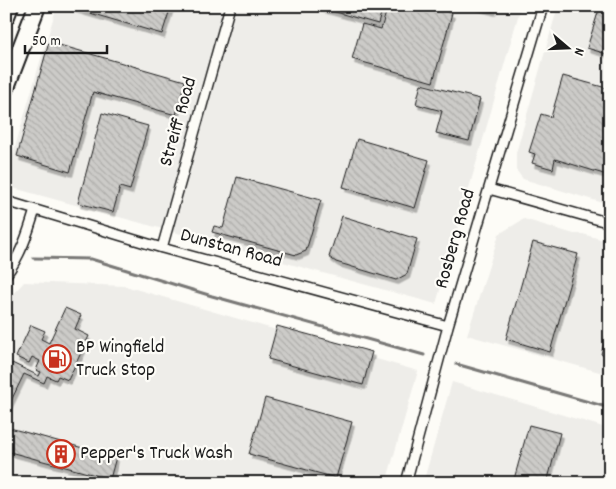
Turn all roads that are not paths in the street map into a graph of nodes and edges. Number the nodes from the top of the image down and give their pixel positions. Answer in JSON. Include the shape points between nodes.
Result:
{"nodes":[{"id":1,"x":10,"y":6,"type":"edge"},
{"id":2,"x":37,"y":6,"type":"edge"},
{"id":3,"x":230,"y":6,"type":"edge"},
{"id":4,"x":543,"y":6,"type":"edge"},
{"id":5,"x":6,"y":16,"type":"edge"},
{"id":6,"x":6,"y":87,"type":"edge"},
{"id":7,"x":489,"y":189,"type":"junction"},
{"id":8,"x":6,"y":201,"type":"edge"},
{"id":9,"x":35,"y":210,"type":"junction"},
{"id":10,"x":610,"y":223,"type":"edge"},
{"id":11,"x":162,"y":248,"type":"junction"},
{"id":12,"x":6,"y":275,"type":"edge"},
{"id":13,"x":448,"y":326,"type":"junction"},
{"id":14,"x":406,"y":483,"type":"edge"}],
"edges":[{"from":1,"to":5,"type":"highway"},
{"from":2,"to":6,"type":"highway"},
{"from":3,"to":11,"type":"street","name":"Streiff Road"},
{"from":4,"to":7,"type":"street","name":"Rosberg Road"},
{"from":7,"to":10,"type":"street"},
{"from":7,"to":13,"type":"street","name":"Rosberg Road"},
{"from":8,"to":9,"type":"street","name":"Dunstan Road"},
{"from":9,"to":11,"type":"street","name":"Dunstan Road"},
{"from":9,"to":12,"type":"street","via":[[18,259]]},
{"from":11,"to":13,"type":"street","name":"Dunstan Road"},
{"from":13,"to":14,"type":"street","name":"Rosberg Road"}]}
